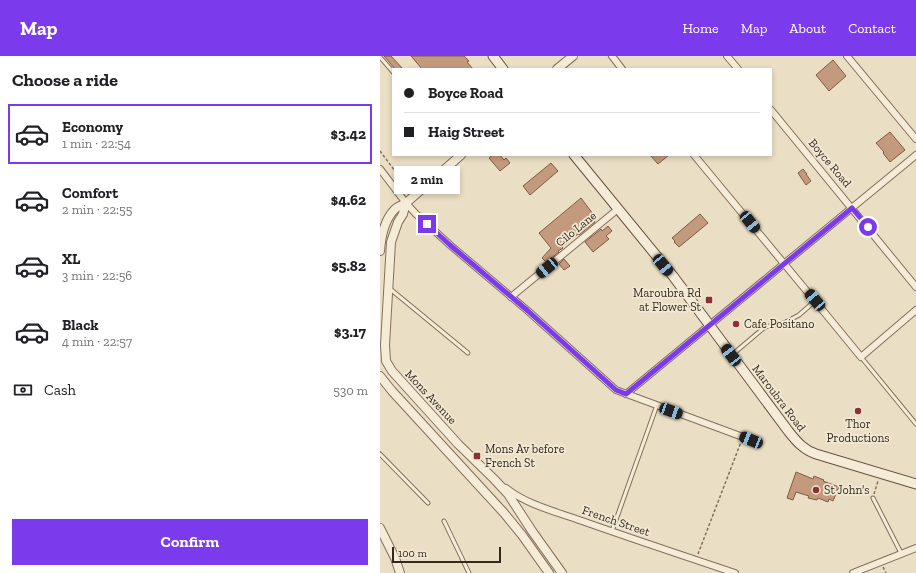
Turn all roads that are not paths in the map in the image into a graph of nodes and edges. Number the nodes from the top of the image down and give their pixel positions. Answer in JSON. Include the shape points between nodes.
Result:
{"nodes":[{"id":1,"x":493,"y":56,"type":"edge"},
{"id":2,"x":572,"y":56,"type":"edge"},
{"id":3,"x":612,"y":56,"type":"edge"},
{"id":4,"x":727,"y":56,"type":"edge"},
{"id":5,"x":847,"y":56,"type":"edge"},
{"id":6,"x":380,"y":57,"type":"edge"},
{"id":7,"x":503,"y":68,"type":"edge"},
{"id":8,"x":558,"y":68,"type":"edge"},
{"id":9,"x":621,"y":68,"type":"edge"},
{"id":10,"x":737,"y":68,"type":"edge"},
{"id":11,"x":392,"y":71,"type":"edge"},
{"id":12,"x":772,"y":111,"type":"edge"},
{"id":13,"x":916,"y":139,"type":"edge"},
{"id":14,"x":916,"y":155,"type":"edge"},
{"id":15,"x":460,"y":156,"type":"edge"},
{"id":16,"x":575,"y":156,"type":"edge"},
{"id":17,"x":695,"y":156,"type":"edge"},
{"id":18,"x":380,"y":169,"type":"edge"},
{"id":19,"x":406,"y":203,"type":"junction"},
{"id":20,"x":852,"y":208,"type":"junction"},
{"id":21,"x":618,"y":209,"type":"junction"},
{"id":22,"x":380,"y":239,"type":"edge"},
{"id":23,"x":391,"y":242,"type":"junction"},
{"id":24,"x":380,"y":251,"type":"edge"},
{"id":25,"x":785,"y":264,"type":"junction"},
{"id":26,"x":388,"y":287,"type":"junction"},
{"id":27,"x":916,"y":287,"type":"edge"},
{"id":28,"x":511,"y":297,"type":"junction"},
{"id":29,"x":815,"y":300,"type":"junction"},
{"id":30,"x":916,"y":310,"type":"edge"},
{"id":31,"x":709,"y":326,"type":"junction"},
{"id":32,"x":468,"y":353,"type":"dead end"},
{"id":33,"x":731,"y":355,"type":"junction"},
{"id":34,"x":861,"y":357,"type":"junction"},
{"id":35,"x":380,"y":376,"type":"edge"},
{"id":36,"x":626,"y":394,"type":"junction"},
{"id":37,"x":657,"y":405,"type":"junction"},
{"id":38,"x":916,"y":424,"type":"edge"},
{"id":39,"x":759,"y":443,"type":"dead end"},
{"id":40,"x":380,"y":454,"type":"edge"},
{"id":41,"x":494,"y":479,"type":"junction"},
{"id":42,"x":916,"y":484,"type":"edge"},
{"id":43,"x":873,"y":498,"type":"road end"},
{"id":44,"x":428,"y":503,"type":"dead end"},
{"id":45,"x":444,"y":521,"type":"dead end"},
{"id":46,"x":380,"y":528,"type":"edge"},
{"id":47,"x":612,"y":531,"type":"junction"},
{"id":48,"x":916,"y":548,"type":"edge"},
{"id":49,"x":902,"y":553,"type":"junction"},
{"id":50,"x":400,"y":573,"type":"edge"},
{"id":51,"x":469,"y":573,"type":"edge"},
{"id":52,"x":549,"y":573,"type":"edge"},
{"id":53,"x":562,"y":573,"type":"edge"},
{"id":54,"x":735,"y":573,"type":"edge"},
{"id":55,"x":853,"y":573,"type":"edge"}],
"edges":[{"from":1,"to":7,"type":"main road"},
{"from":2,"to":8,"type":"street"},
{"from":3,"to":9,"type":"street"},
{"from":4,"to":10,"type":"street"},
{"from":5,"to":13,"type":"street"},
{"from":6,"to":11,"type":"lane"},
{"from":12,"to":20,"type":"street","name":"Boyce Road"},
{"from":14,"to":20,"type":"street"},
{"from":15,"to":19,"type":"street","name":"Mons Avenue"},
{"from":16,"to":21,"type":"main road","name":"Maroubra Road"},
{"from":17,"to":25,"type":"street"},
{"from":18,"to":19,"type":"street"},
{"from":19,"to":22,"type":"street","name":"Mons Avenue","via":[[395,208],[384,226]]},
{"from":19,"to":23,"type":"street","name":"Mons Avenue"},
{"from":19,"to":28,"type":"street"},
{"from":20,"to":25,"type":"street"},
{"from":20,"to":27,"type":"street","name":"Boyce Road"},
{"from":21,"to":28,"type":"street","name":"Cilo Lane"},
{"from":21,"to":31,"type":"main road","name":"Maroubra Road"},
{"from":22,"to":23,"type":"street"},
{"from":22,"to":24,"type":"street","name":"Mons Avenue"},
{"from":23,"to":26,"type":"street","name":"Mons Avenue"},
{"from":25,"to":29,"type":"street"},
{"from":25,"to":31,"type":"street"},
{"from":26,"to":32,"type":"lane"},
{"from":26,"to":41,"type":"street","name":"Mons Avenue","via":[[386,361],[392,371],[458,444]]},
{"from":28,"to":36,"type":"street","via":[[616,390]]},
{"from":29,"to":33,"type":"lane","via":[[799,315],[766,327]]},
{"from":29,"to":34,"type":"street"},
{"from":30,"to":34,"type":"street"},
{"from":31,"to":33,"type":"main road","name":"Maroubra Road"},
{"from":31,"to":36,"type":"street"},
{"from":33,"to":42,"type":"main road","name":"Maroubra Road","via":[[789,432],[809,452]]},
{"from":34,"to":38,"type":"lane"},
{"from":35,"to":52,"type":"street","name":"Mons Avenue","via":[[504,514]]},
{"from":36,"to":37,"type":"street"},
{"from":37,"to":39,"type":"street"},
{"from":37,"to":47,"type":"lane"},
{"from":40,"to":44,"type":"lane"},
{"from":41,"to":47,"type":"street","name":"French Street","via":[[521,498]]},
{"from":41,"to":53,"type":"street","name":"Mons Avenue","via":[[516,505]]},
{"from":43,"to":49,"type":"lane"},
{"from":45,"to":51,"type":"lane"},
{"from":46,"to":50,"type":"street"},
{"from":47,"to":54,"type":"street","name":"French Street"},
{"from":48,"to":49,"type":"street"},
{"from":49,"to":55,"type":"street"}]}
